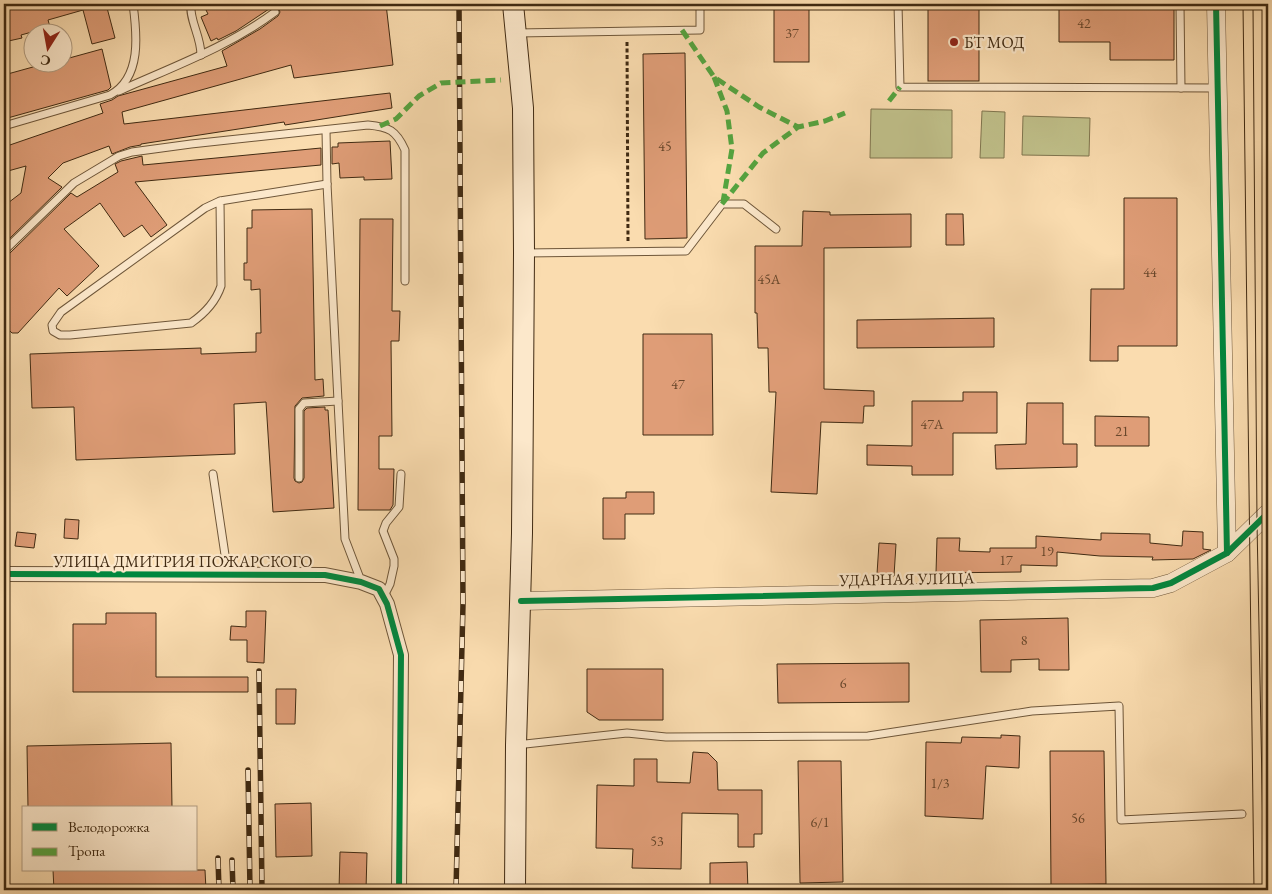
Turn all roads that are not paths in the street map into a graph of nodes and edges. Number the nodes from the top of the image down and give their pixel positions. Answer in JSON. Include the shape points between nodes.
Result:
{"nodes":[{"id":1,"x":133,"y":4,"type":"edge"},
{"id":2,"x":191,"y":4,"type":"edge"},
{"id":3,"x":512,"y":4,"type":"edge"},
{"id":4,"x":700,"y":4,"type":"edge"},
{"id":5,"x":898,"y":4,"type":"edge"},
{"id":6,"x":1180,"y":4,"type":"edge"},
{"id":7,"x":1216,"y":4,"type":"edge"},
{"id":8,"x":275,"y":12,"type":"dead end"},
{"id":9,"x":516,"y":32,"type":"junction"},
{"id":10,"x":201,"y":55,"type":"junction"},
{"id":11,"x":1181,"y":88,"type":"junction"},
{"id":12,"x":1218,"y":88,"type":"junction"},
{"id":13,"x":118,"y":91,"type":"junction"},
{"id":14,"x":4,"y":126,"type":"edge"},
{"id":15,"x":326,"y":130,"type":"junction"},
{"id":16,"x":327,"y":184,"type":"junction"},
{"id":17,"x":220,"y":201,"type":"junction"},
{"id":18,"x":776,"y":229,"type":"dead end"},
{"id":19,"x":4,"y":251,"type":"edge"},
{"id":20,"x":524,"y":254,"type":"junction"},
{"id":21,"x":405,"y":281,"type":"dead end"},
{"id":22,"x":338,"y":401,"type":"junction"},
{"id":23,"x":213,"y":474,"type":"dead end"},
{"id":24,"x":401,"y":474,"type":"dead end"},
{"id":25,"x":299,"y":478,"type":"dead end"},
{"id":26,"x":1268,"y":513,"type":"edge"},
{"id":27,"x":1227,"y":553,"type":"junction"},
{"id":28,"x":4,"y":574,"type":"edge"},
{"id":29,"x":228,"y":575,"type":"junction"},
{"id":30,"x":361,"y":582,"type":"junction"},
{"id":31,"x":384,"y":596,"type":"junction"},
{"id":32,"x":521,"y":601,"type":"junction"},
{"id":33,"x":516,"y":745,"type":"junction"},
{"id":34,"x":1242,"y":814,"type":"dead end"},
{"id":35,"x":399,"y":890,"type":"edge"},
{"id":36,"x":515,"y":890,"type":"edge"}],
"edges":[{"from":1,"to":13,"type":"lane","via":[[137,48],[132,66]]},
{"from":2,"to":10,"type":"lane"},
{"from":3,"to":9,"type":"main road"},
{"from":4,"to":9,"type":"lane","via":[[700,30]]},
{"from":5,"to":11,"type":"lane","via":[[900,87]]},
{"from":6,"to":11,"type":"lane"},
{"from":7,"to":12,"type":"street"},
{"from":8,"to":10,"type":"lane","via":[[241,35]]},
{"from":9,"to":20,"type":"main road","via":[[523,108]]},
{"from":10,"to":13,"type":"lane"},
{"from":11,"to":12,"type":"lane"},
{"from":12,"to":27,"type":"street"},
{"from":13,"to":14,"type":"lane"},
{"from":15,"to":16,"type":"lane"},
{"from":15,"to":19,"type":"lane","via":[[191,144],[119,156],[74,183]]},
{"from":15,"to":21,"type":"lane","via":[[380,126],[394,132],[401,141],[406,158]]},
{"from":16,"to":17,"type":"lane"},
{"from":16,"to":22,"type":"lane"},
{"from":17,"to":17,"type":"lane","via":[[205,208],[61,312],[52,325],[53,331],[70,335],[191,323],[198,318],[221,286]]},
{"from":18,"to":20,"type":"lane","via":[[744,204],[722,204],[686,251]]},
{"from":20,"to":32,"type":"main road"},
{"from":22,"to":25,"type":"lane","via":[[300,406]]},
{"from":22,"to":30,"type":"lane","via":[[345,539]]},
{"from":23,"to":29,"type":"lane"},
{"from":24,"to":31,"type":"lane","via":[[399,508],[383,531],[394,559],[390,584]]},
{"from":26,"to":27,"type":"street","name":"УДАРНАЯ УЛИЦА"},
{"from":27,"to":32,"type":"street","name":"УДАРНАЯ УЛИЦА","via":[[1171,584],[1153,588]]},
{"from":28,"to":29,"type":"street","name":"УЛИЦА ДМИТРИЯ ПОЖАРСКОГО"},
{"from":29,"to":30,"type":"street","name":"УЛИЦА ДМИТРИЯ ПОЖАРСКОГО","via":[[325,575]]},
{"from":30,"to":31,"type":"street","name":"УЛИЦА ДМИТРИЯ ПОЖАРСКОГО","via":[[379,590]]},
{"from":31,"to":35,"type":"street","via":[[401,655]]},
{"from":32,"to":33,"type":"main road"},
{"from":33,"to":34,"type":"lane","via":[[627,733],[666,738],[868,736],[1032,711],[1119,706],[1120,820]]},
{"from":33,"to":36,"type":"main road"}]}
